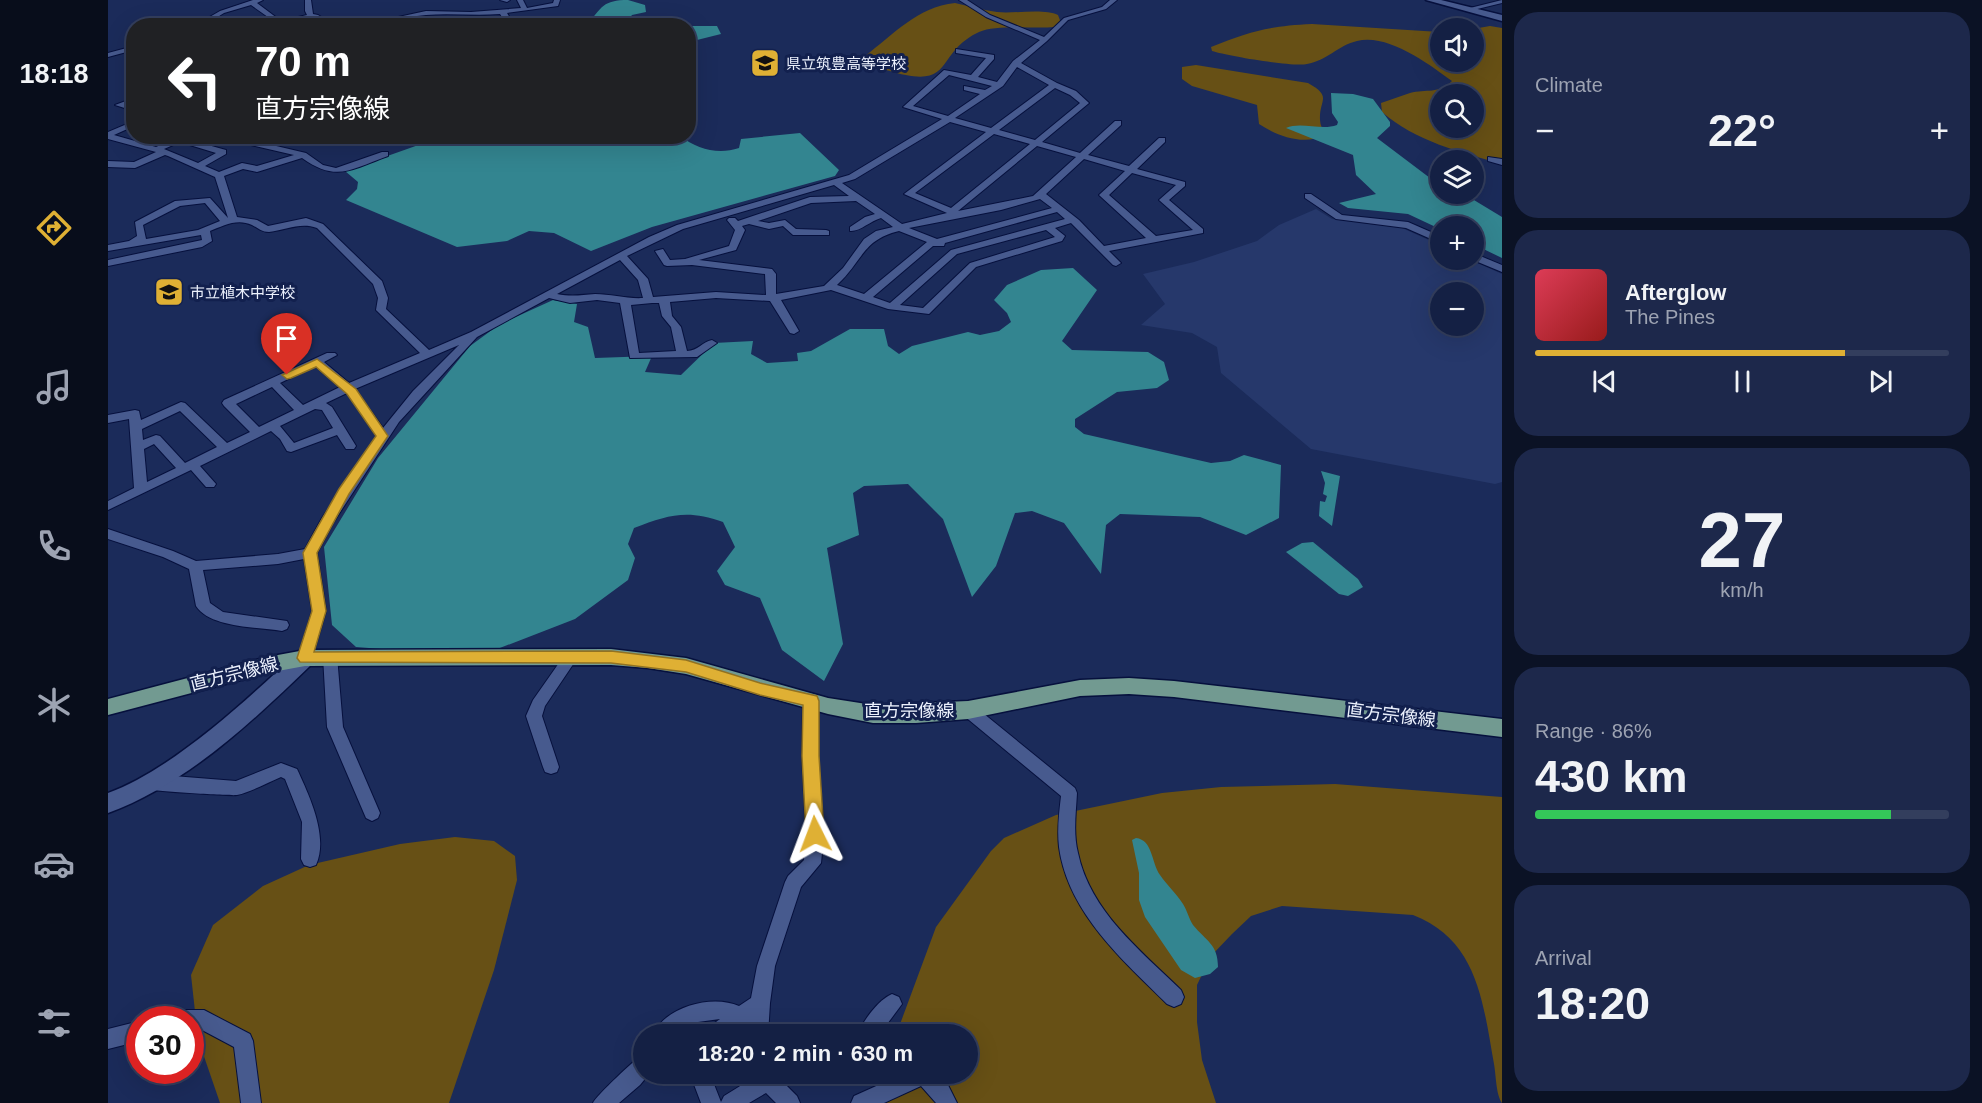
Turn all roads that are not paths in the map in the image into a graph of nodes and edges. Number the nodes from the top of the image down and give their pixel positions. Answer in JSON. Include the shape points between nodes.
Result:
{"nodes":[{"id":1,"x":260,"y":0,"type":"edge"},
{"id":2,"x":308,"y":0,"type":"edge"},
{"id":3,"x":520,"y":0,"type":"edge"},
{"id":4,"x":557,"y":0,"type":"edge"},
{"id":5,"x":962,"y":0,"type":"edge"},
{"id":6,"x":1114,"y":0,"type":"edge"},
{"id":7,"x":1430,"y":0,"type":"edge"},
{"id":8,"x":1502,"y":1,"type":"edge"},
{"id":9,"x":252,"y":3,"type":"junction"},
{"id":10,"x":1469,"y":9,"type":"junction"},
{"id":11,"x":525,"y":10,"type":"junction"},
{"id":12,"x":503,"y":12,"type":"junction"},
{"id":13,"x":426,"y":13,"type":"junction"},
{"id":14,"x":465,"y":14,"type":"junction"},
{"id":15,"x":311,"y":16,"type":"junction"},
{"id":16,"x":211,"y":18,"type":"edge"},
{"id":17,"x":272,"y":18,"type":"edge"},
{"id":18,"x":302,"y":18,"type":"edge"},
{"id":19,"x":316,"y":18,"type":"edge"},
{"id":20,"x":409,"y":18,"type":"edge"},
{"id":21,"x":431,"y":18,"type":"edge"},
{"id":22,"x":468,"y":18,"type":"edge"},
{"id":23,"x":507,"y":18,"type":"edge"},
{"id":24,"x":1502,"y":18,"type":"edge"},
{"id":25,"x":1045,"y":40,"type":"junction"},
{"id":26,"x":126,"y":50,"type":"edge"},
{"id":27,"x":959,"y":51,"type":"dead end"},
{"id":28,"x":108,"y":55,"type":"edge"},
{"id":29,"x":991,"y":57,"type":"junction"},
{"id":30,"x":1000,"y":58,"type":"dead end"},
{"id":31,"x":1014,"y":62,"type":"junction"},
{"id":32,"x":973,"y":78,"type":"junction"},
{"id":33,"x":1054,"y":85,"type":"junction"},
{"id":34,"x":997,"y":86,"type":"junction"},
{"id":35,"x":967,"y":88,"type":"dead end"},
{"id":36,"x":986,"y":93,"type":"junction"},
{"id":37,"x":108,"y":102,"type":"edge"},
{"id":38,"x":126,"y":103,"type":"edge"},
{"id":39,"x":119,"y":105,"type":"junction"},
{"id":40,"x":126,"y":107,"type":"edge"},
{"id":41,"x":950,"y":119,"type":"junction"},
{"id":42,"x":1118,"y":123,"type":"dead end"},
{"id":43,"x":126,"y":128,"type":"edge"},
{"id":44,"x":992,"y":131,"type":"junction"},
{"id":45,"x":108,"y":136,"type":"edge"},
{"id":46,"x":1162,"y":140,"type":"dead end"},
{"id":47,"x":126,"y":141,"type":"edge"},
{"id":48,"x":1036,"y":143,"type":"junction"},
{"id":49,"x":136,"y":144,"type":"edge"},
{"id":50,"x":171,"y":144,"type":"edge"},
{"id":51,"x":195,"y":144,"type":"edge"},
{"id":52,"x":243,"y":144,"type":"edge"},
{"id":53,"x":160,"y":151,"type":"junction"},
{"id":54,"x":385,"y":154,"type":"dead end"},
{"id":55,"x":303,"y":155,"type":"junction"},
{"id":56,"x":1082,"y":156,"type":"junction"},
{"id":57,"x":1491,"y":159,"type":"dead end"},
{"id":58,"x":1502,"y":162,"type":"edge"},
{"id":59,"x":108,"y":164,"type":"edge"},
{"id":60,"x":198,"y":166,"type":"junction"},
{"id":61,"x":1132,"y":169,"type":"junction"},
{"id":62,"x":219,"y":175,"type":"junction"},
{"id":63,"x":835,"y":182,"type":"junction"},
{"id":64,"x":1040,"y":194,"type":"junction"},
{"id":65,"x":1308,"y":196,"type":"dead end"},
{"id":66,"x":858,"y":198,"type":"junction"},
{"id":67,"x":1058,"y":209,"type":"junction"},
{"id":68,"x":956,"y":213,"type":"junction"},
{"id":69,"x":727,"y":214,"type":"junction"},
{"id":70,"x":882,"y":215,"type":"junction"},
{"id":71,"x":1072,"y":220,"type":"junction"},
{"id":72,"x":230,"y":221,"type":"junction"},
{"id":73,"x":742,"y":223,"type":"junction"},
{"id":74,"x":1048,"y":227,"type":"junction"},
{"id":75,"x":902,"y":228,"type":"junction"},
{"id":76,"x":854,"y":229,"type":"dead end"},
{"id":77,"x":205,"y":230,"type":"junction"},
{"id":78,"x":826,"y":233,"type":"dead end"},
{"id":79,"x":1430,"y":235,"type":"edge"},
{"id":80,"x":1152,"y":239,"type":"junction"},
{"id":81,"x":937,"y":241,"type":"junction"},
{"id":82,"x":132,"y":244,"type":"junction"},
{"id":83,"x":108,"y":248,"type":"edge"},
{"id":84,"x":1102,"y":249,"type":"junction"},
{"id":85,"x":660,"y":251,"type":"dead end"},
{"id":86,"x":954,"y":252,"type":"junction"},
{"id":87,"x":621,"y":255,"type":"junction"},
{"id":88,"x":686,"y":261,"type":"junction"},
{"id":89,"x":1484,"y":261,"type":"edge"},
{"id":90,"x":108,"y":263,"type":"edge"},
{"id":91,"x":1116,"y":264,"type":"dead end"},
{"id":92,"x":973,"y":265,"type":"junction"},
{"id":93,"x":1502,"y":269,"type":"edge"},
{"id":94,"x":831,"y":286,"type":"junction"},
{"id":95,"x":548,"y":295,"type":"junction"},
{"id":96,"x":772,"y":298,"type":"junction"},
{"id":97,"x":865,"y":298,"type":"junction"},
{"id":98,"x":664,"y":299,"type":"junction"},
{"id":99,"x":649,"y":301,"type":"junction"},
{"id":100,"x":625,"y":302,"type":"junction"},
{"id":101,"x":892,"y":307,"type":"junction"},
{"id":102,"x":794,"y":331,"type":"dead end"},
{"id":103,"x":475,"y":334,"type":"junction"},
{"id":104,"x":712,"y":343,"type":"dead end"},
{"id":105,"x":426,"y":353,"type":"junction"},
{"id":106,"x":682,"y":354,"type":"junction"},
{"id":107,"x":332,"y":355,"type":"dead end"},
{"id":108,"x":317,"y":362,"type":"junction"},
{"id":109,"x":273,"y":382,"type":"junction"},
{"id":110,"x":348,"y":387,"type":"junction"},
{"id":111,"x":306,"y":407,"type":"junction"},
{"id":112,"x":108,"y":419,"type":"edge"},
{"id":113,"x":272,"y":424,"type":"junction"},
{"id":114,"x":136,"y":427,"type":"junction"},
{"id":115,"x":340,"y":430,"type":"junction"},
{"id":116,"x":256,"y":431,"type":"junction"},
{"id":117,"x":382,"y":436,"type":"junction"},
{"id":118,"x":350,"y":446,"type":"dead end"},
{"id":119,"x":137,"y":447,"type":"junction"},
{"id":120,"x":225,"y":447,"type":"junction"},
{"id":121,"x":188,"y":466,"type":"junction"},
{"id":122,"x":210,"y":483,"type":"dead end"},
{"id":123,"x":141,"y":490,"type":"junction"},
{"id":124,"x":108,"y":506,"type":"edge"},
{"id":125,"x":108,"y":534,"type":"edge"},
{"id":126,"x":310,"y":553,"type":"junction"},
{"id":127,"x":195,"y":566,"type":"junction"},
{"id":128,"x":282,"y":626,"type":"dead end"},
{"id":129,"x":330,"y":656,"type":"junction"},
{"id":130,"x":571,"y":657,"type":"junction"},
{"id":131,"x":305,"y":658,"type":"junction"},
{"id":132,"x":811,"y":701,"type":"junction"},
{"id":133,"x":108,"y":707,"type":"edge"},
{"id":134,"x":968,"y":710,"type":"junction"},
{"id":135,"x":1502,"y":728,"type":"edge"},
{"id":136,"x":551,"y":767,"type":"dead end"},
{"id":137,"x":153,"y":784,"type":"junction"},
{"id":138,"x":108,"y":803,"type":"edge"},
{"id":139,"x":372,"y":813,"type":"dead end"},
{"id":140,"x":310,"y":859,"type":"dead end"},
{"id":141,"x":1174,"y":997,"type":"dead end"},
{"id":142,"x":760,"y":1003,"type":"junction"},
{"id":143,"x":892,"y":1004,"type":"dead end"},
{"id":144,"x":739,"y":1016,"type":"junction"},
{"id":145,"x":204,"y":1020,"type":"edge"},
{"id":146,"x":675,"y":1024,"type":"edge"},
{"id":147,"x":728,"y":1024,"type":"edge"},
{"id":148,"x":759,"y":1024,"type":"edge"},
{"id":149,"x":876,"y":1024,"type":"edge"},
{"id":150,"x":126,"y":1034,"type":"edge"},
{"id":151,"x":108,"y":1039,"type":"edge"},
{"id":152,"x":633,"y":1078,"type":"edge"},
{"id":153,"x":704,"y":1084,"type":"edge"},
{"id":154,"x":759,"y":1084,"type":"edge"},
{"id":155,"x":770,"y":1084,"type":"edge"},
{"id":156,"x":251,"y":1103,"type":"edge"},
{"id":157,"x":603,"y":1103,"type":"edge"},
{"id":158,"x":711,"y":1103,"type":"edge"},
{"id":159,"x":731,"y":1103,"type":"edge"},
{"id":160,"x":790,"y":1103,"type":"edge"},
{"id":161,"x":861,"y":1103,"type":"edge"},
{"id":162,"x":947,"y":1103,"type":"edge"}],
"edges":[{"from":1,"to":9,"type":"street"},
{"from":2,"to":15,"type":"street"},
{"from":3,"to":11,"type":"street"},
{"from":4,"to":11,"type":"street","via":[[550,7]]},
{"from":5,"to":25,"type":"street","via":[[988,16]]},
{"from":6,"to":25,"type":"street","via":[[1104,8],[1066,19]]},
{"from":7,"to":10,"type":"street"},
{"from":8,"to":10,"type":"street"},
{"from":9,"to":16,"type":"street"},
{"from":9,"to":17,"type":"street"},
{"from":10,"to":24,"type":"street"},
{"from":11,"to":12,"type":"street"},
{"from":12,"to":14,"type":"street"},
{"from":12,"to":23,"type":"street"},
{"from":13,"to":14,"type":"street"},
{"from":13,"to":20,"type":"street"},
{"from":13,"to":21,"type":"street"},
{"from":14,"to":22,"type":"street"},
{"from":15,"to":18,"type":"street"},
{"from":15,"to":19,"type":"street"},
{"from":25,"to":31,"type":"street"},
{"from":26,"to":28,"type":"street"},
{"from":27,"to":29,"type":"street"},
{"from":29,"to":30,"type":"street"},
{"from":29,"to":32,"type":"street"},
{"from":31,"to":33,"type":"street"},
{"from":31,"to":34,"type":"street"},
{"from":32,"to":34,"type":"street"},
{"from":32,"to":41,"type":"street","via":[[947,72],[906,107]]},
{"from":33,"to":44,"type":"street"},
{"from":33,"to":48,"type":"street","via":[[1085,103]]},
{"from":34,"to":36,"type":"street"},
{"from":35,"to":36,"type":"street"},
{"from":36,"to":41,"type":"street"},
{"from":37,"to":39,"type":"street"},
{"from":38,"to":39,"type":"street"},
{"from":39,"to":40,"type":"street"},
{"from":41,"to":44,"type":"street"},
{"from":41,"to":63,"type":"street","via":[[852,177]]},
{"from":42,"to":56,"type":"street"},
{"from":43,"to":45,"type":"street"},
{"from":44,"to":48,"type":"street"},
{"from":44,"to":68,"type":"street","via":[[909,194]]},
{"from":45,"to":47,"type":"street"},
{"from":46,"to":61,"type":"street"},
{"from":48,"to":56,"type":"street"},
{"from":48,"to":68,"type":"street"},
{"from":49,"to":53,"type":"street"},
{"from":50,"to":53,"type":"street"},
{"from":51,"to":60,"type":"street","via":[[223,153]]},
{"from":52,"to":55,"type":"street","via":[[280,147]]},
{"from":53,"to":59,"type":"street","via":[[135,165]]},
{"from":53,"to":60,"type":"street"},
{"from":54,"to":55,"type":"street","via":[[337,171],[321,167]]},
{"from":55,"to":62,"type":"street","via":[[257,169],[242,166]]},
{"from":56,"to":61,"type":"street"},
{"from":56,"to":64,"type":"street"},
{"from":57,"to":58,"type":"street"},
{"from":60,"to":62,"type":"street"},
{"from":61,"to":80,"type":"street","via":[[1104,195]]},
{"from":61,"to":80,"type":"street","via":[[1182,184],[1164,200],[1200,231]]},
{"from":62,"to":72,"type":"street"},
{"from":63,"to":66,"type":"street"},
{"from":63,"to":69,"type":"street"},
{"from":64,"to":67,"type":"street"},
{"from":64,"to":68,"type":"street","via":[[1001,207]]},
{"from":65,"to":79,"type":"street","via":[[1339,217],[1408,225]]},
{"from":66,"to":70,"type":"street"},
{"from":66,"to":73,"type":"street","via":[[810,200]]},
{"from":67,"to":71,"type":"street"},
{"from":67,"to":81,"type":"street"},
{"from":68,"to":75,"type":"street"},
{"from":69,"to":73,"type":"street"},
{"from":69,"to":87,"type":"street","via":[[680,227]]},
{"from":70,"to":75,"type":"street"},
{"from":70,"to":76,"type":"street"},
{"from":71,"to":74,"type":"street"},
{"from":71,"to":84,"type":"street"},
{"from":72,"to":77,"type":"street"},
{"from":72,"to":82,"type":"street","via":[[207,200],[178,202],[138,224],[142,237]]},
{"from":72,"to":105,"type":"street","via":[[254,222],[268,229],[306,221],[320,225],[378,283],[383,298],[381,310]]},
{"from":73,"to":78,"type":"street","via":[[785,223],[793,232]]},
{"from":73,"to":88,"type":"street","via":[[733,248]]},
{"from":74,"to":86,"type":"street"},
{"from":74,"to":92,"type":"street","via":[[1059,239]]},
{"from":75,"to":81,"type":"street"},
{"from":75,"to":94,"type":"street","via":[[879,233],[867,241],[848,270]]},
{"from":77,"to":82,"type":"street"},
{"from":77,"to":90,"type":"street","via":[[207,241],[199,245]]},
{"from":80,"to":84,"type":"street"},
{"from":81,"to":86,"type":"street"},
{"from":81,"to":97,"type":"street"},
{"from":82,"to":83,"type":"street"},
{"from":84,"to":91,"type":"street"},
{"from":85,"to":88,"type":"street","via":[[667,263]]},
{"from":86,"to":92,"type":"street"},
{"from":86,"to":101,"type":"street"},
{"from":87,"to":95,"type":"street"},
{"from":87,"to":99,"type":"street","via":[[643,279]]},
{"from":88,"to":96,"type":"street","via":[[768,271]]},
{"from":89,"to":93,"type":"street"},
{"from":92,"to":101,"type":"street","via":[[925,312]]},
{"from":94,"to":96,"type":"street"},
{"from":94,"to":97,"type":"street"},
{"from":95,"to":100,"type":"street"},
{"from":95,"to":103,"type":"street"},
{"from":96,"to":98,"type":"street","via":[[716,295]]},
{"from":96,"to":102,"type":"street"},
{"from":97,"to":101,"type":"street"},
{"from":98,"to":99,"type":"street"},
{"from":98,"to":106,"type":"street"},
{"from":99,"to":100,"type":"street"},
{"from":100,"to":106,"type":"street","via":[[634,356]]},
{"from":103,"to":105,"type":"street"},
{"from":103,"to":117,"type":"street","via":[[417,393]]},
{"from":104,"to":106,"type":"street","via":[[697,354]]},
{"from":105,"to":110,"type":"street"},
{"from":107,"to":108,"type":"street"},
{"from":108,"to":109,"type":"street"},
{"from":108,"to":110,"type":"street"},
{"from":109,"to":111,"type":"street"},
{"from":109,"to":116,"type":"street","via":[[228,403]]},
{"from":110,"to":111,"type":"street"},
{"from":110,"to":117,"type":"street"},
{"from":111,"to":113,"type":"street"},
{"from":111,"to":115,"type":"street","via":[[326,406]]},
{"from":112,"to":114,"type":"street","via":[[135,414]]},
{"from":113,"to":115,"type":"street","via":[[291,448]]},
{"from":113,"to":116,"type":"street"},
{"from":114,"to":119,"type":"street"},
{"from":114,"to":120,"type":"street","via":[[181,406]]},
{"from":115,"to":118,"type":"street"},
{"from":116,"to":120,"type":"street"},
{"from":117,"to":126,"type":"street","via":[[344,492]]},
{"from":119,"to":121,"type":"street","via":[[156,439]]},
{"from":119,"to":123,"type":"street"},
{"from":120,"to":121,"type":"street"},
{"from":121,"to":122,"type":"street"},
{"from":121,"to":123,"type":"street"},
{"from":123,"to":124,"type":"street"},
{"from":125,"to":127,"type":"street"},
{"from":126,"to":127,"type":"street"},
{"from":126,"to":131,"type":"street","via":[[319,611]]},
{"from":127,"to":128,"type":"street","via":[[203,606],[220,617]]},
{"from":129,"to":130,"type":"main road","name":"直方宗像線"},
{"from":129,"to":131,"type":"main road","name":"直方宗像線"},
{"from":129,"to":139,"type":"street","via":[[335,727]]},
{"from":130,"to":132,"type":"main road","name":"直方宗像線","via":[[611,657],[686,666]]},
{"from":130,"to":136,"type":"street","via":[[537,704],[534,716]]},
{"from":131,"to":133,"type":"main road","name":"直方宗像線"},
{"from":131,"to":137,"type":"street","via":[[260,702]]},
{"from":132,"to":134,"type":"main road","name":"直方宗像線","via":[[873,714]]},
{"from":132,"to":142,"type":"street","via":[[815,834],[812,863],[794,882],[766,966]]},
{"from":134,"to":135,"type":"main road","name":"直方宗像線","via":[[1080,688],[1129,686]]},
{"from":134,"to":141,"type":"street","via":[[1069,793],[1067,833],[1076,880],[1094,911],[1121,944]]},
{"from":137,"to":138,"type":"street"},
{"from":137,"to":140,"type":"street","via":[[236,788],[281,771],[291,774],[310,822]]},
{"from":142,"to":144,"type":"street"},
{"from":142,"to":148,"type":"street"},
{"from":143,"to":149,"type":"street"},
{"from":144,"to":146,"type":"street","via":[[714,1009]]},
{"from":144,"to":147,"type":"street"},
{"from":145,"to":156,"type":"street","via":[[243,1041]]},
{"from":150,"to":151,"type":"street"},
{"from":152,"to":157,"type":"street"},
{"from":153,"to":158,"type":"street"},
{"from":154,"to":159,"type":"street"},
{"from":155,"to":160,"type":"street"},
{"from":161,"to":162,"type":"street","via":[[924,1075]]}]}
